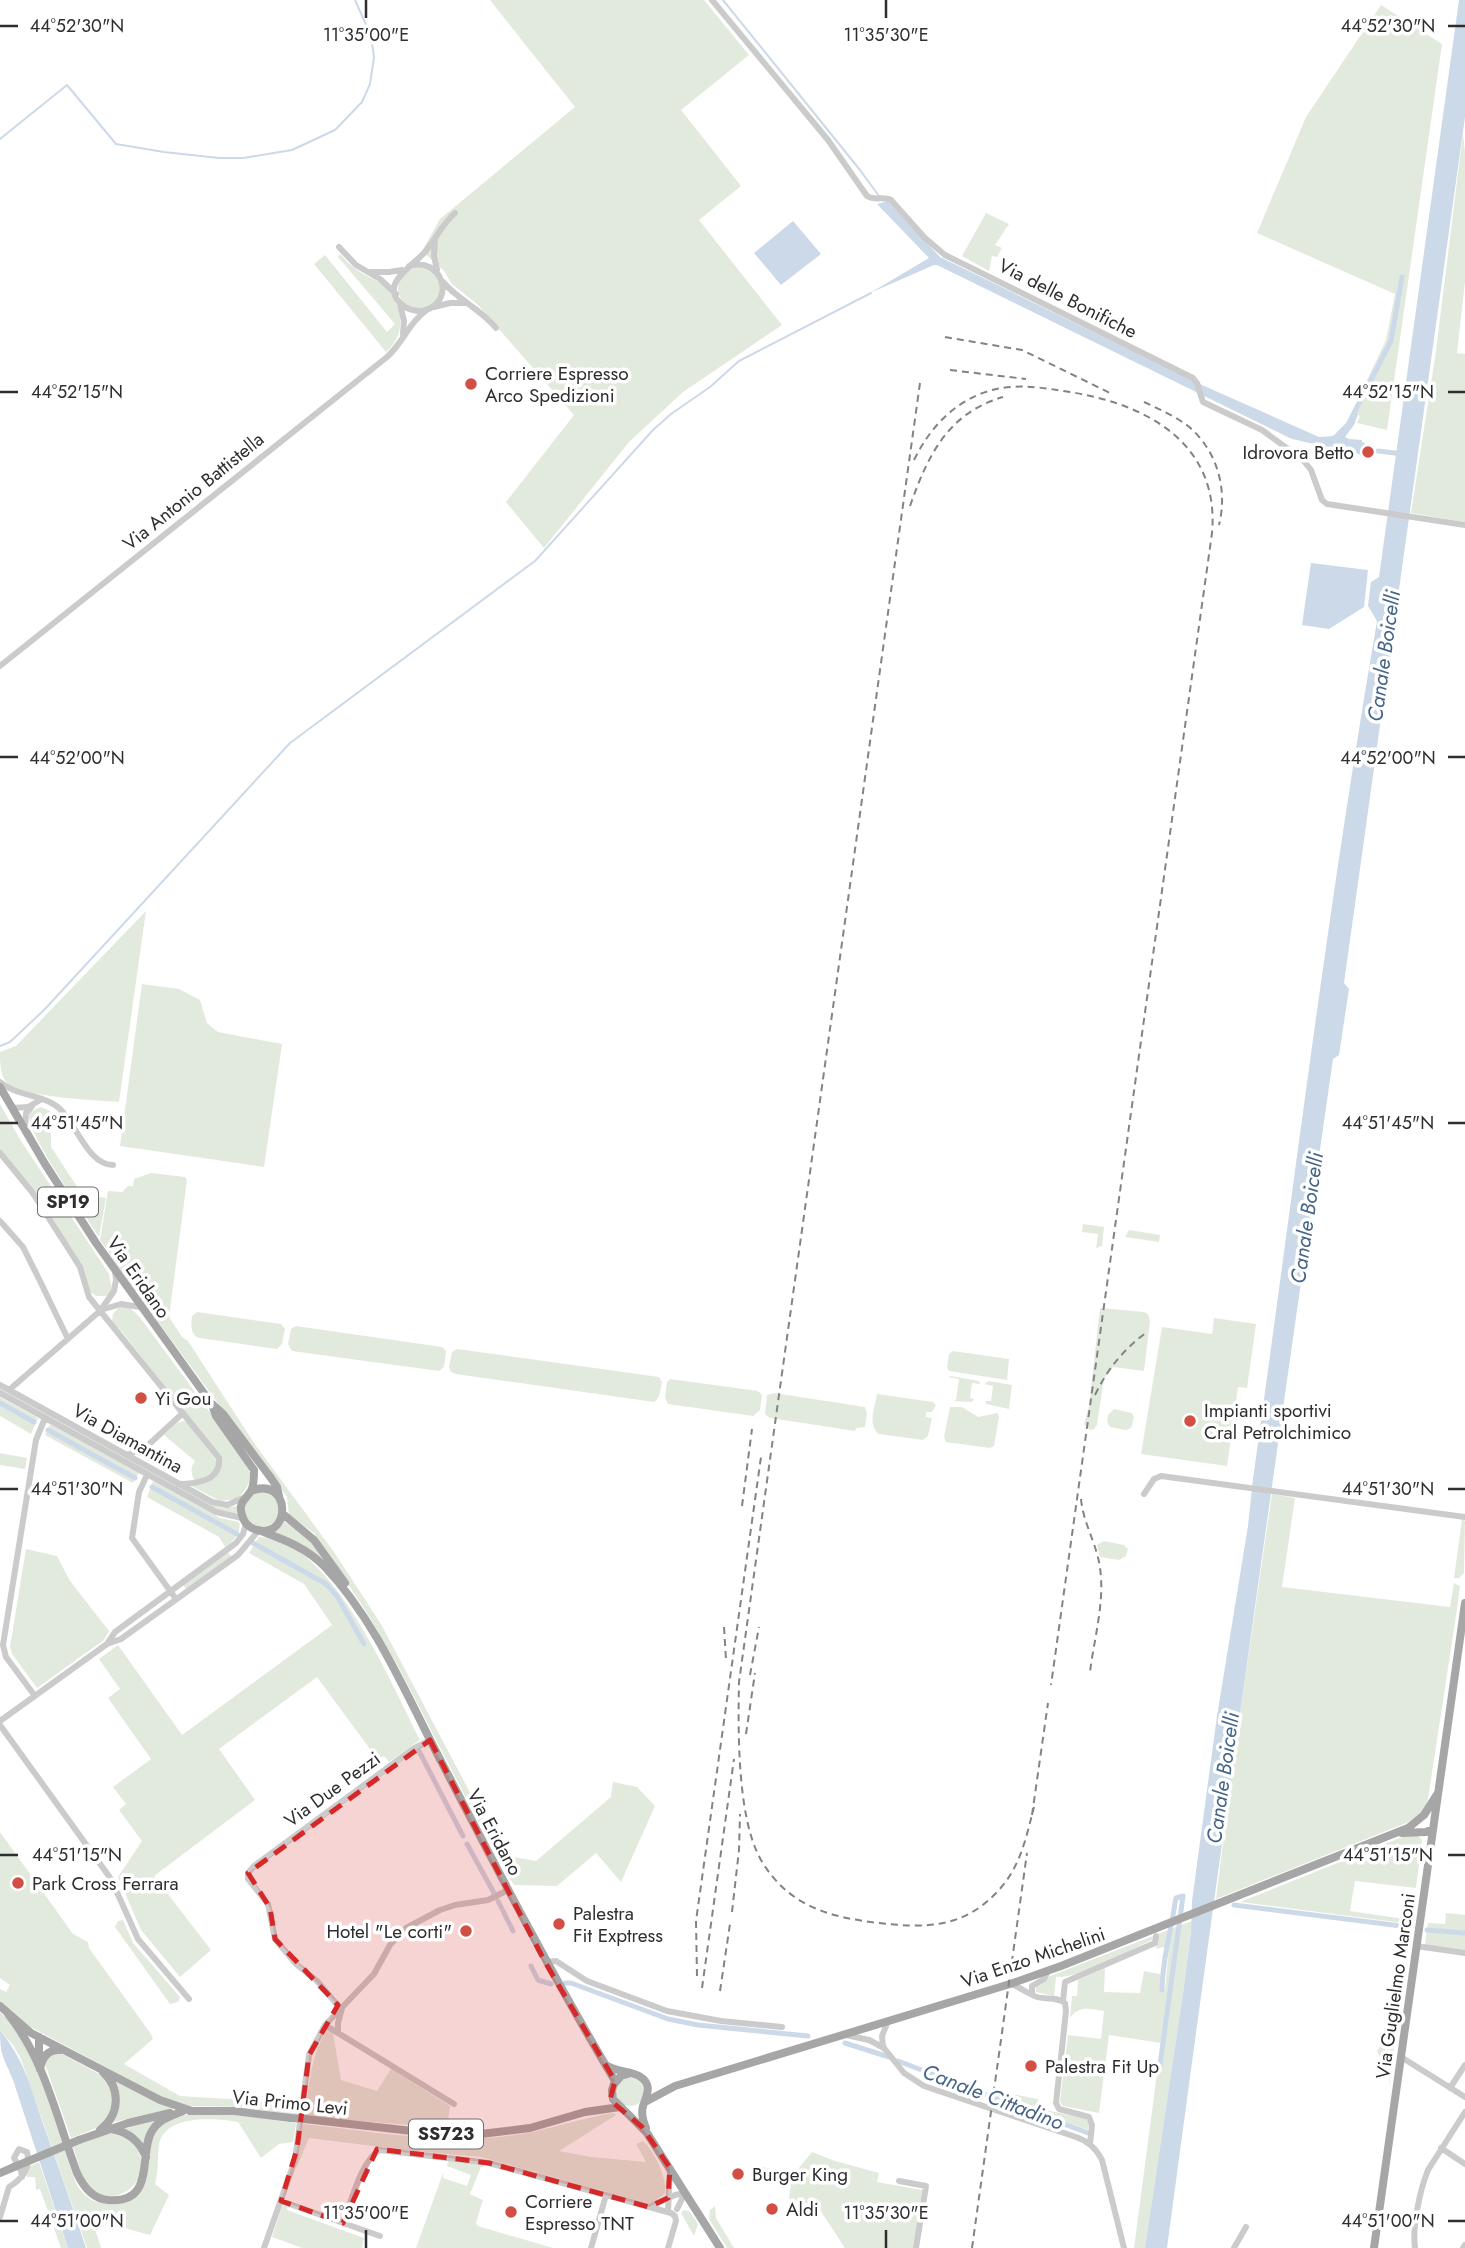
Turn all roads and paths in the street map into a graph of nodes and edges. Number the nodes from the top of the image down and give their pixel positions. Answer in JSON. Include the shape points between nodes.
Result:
{"nodes":[{"id":1,"x":712,"y":0,"type":"edge"},
{"id":2,"x":455,"y":213,"type":"dead end"},
{"id":3,"x":436,"y":235,"type":"junction"},
{"id":4,"x":338,"y":247,"type":"dead end"},
{"id":5,"x":407,"y":268,"type":"junction"},
{"id":6,"x":367,"y":272,"type":"junction"},
{"id":7,"x":437,"y":272,"type":"junction"},
{"id":8,"x":441,"y":280,"type":"junction"},
{"id":9,"x":398,"y":299,"type":"junction"},
{"id":10,"x":468,"y":304,"type":"junction"},
{"id":11,"x":430,"y":308,"type":"junction"},
{"id":12,"x":496,"y":328,"type":"dead end"},
{"id":13,"x":402,"y":337,"type":"junction"},
{"id":14,"x":1465,"y":525,"type":"edge"},
{"id":15,"x":0,"y":666,"type":"edge"},
{"id":16,"x":0,"y":1085,"type":"edge"},
{"id":17,"x":28,"y":1096,"type":"junction"},
{"id":18,"x":42,"y":1099,"type":"junction"},
{"id":19,"x":32,"y":1106,"type":"junction"},
{"id":20,"x":12,"y":1108,"type":"junction"},
{"id":21,"x":25,"y":1130,"type":"junction"},
{"id":22,"x":0,"y":1153,"type":"edge"},
{"id":23,"x":113,"y":1165,"type":"dead end"},
{"id":24,"x":0,"y":1221,"type":"edge"},
{"id":25,"x":115,"y":1271,"type":"junction"},
{"id":26,"x":140,"y":1307,"type":"junction"},
{"id":27,"x":100,"y":1311,"type":"junction"},
{"id":28,"x":68,"y":1339,"type":"junction"},
{"id":29,"x":0,"y":1385,"type":"edge"},
{"id":30,"x":9,"y":1390,"type":"junction"},
{"id":31,"x":0,"y":1393,"type":"edge"},
{"id":32,"x":211,"y":1403,"type":"junction"},
{"id":33,"x":183,"y":1413,"type":"junction"},
{"id":34,"x":45,"y":1418,"type":"junction"},
{"id":35,"x":146,"y":1447,"type":"junction"},
{"id":36,"x":127,"y":1455,"type":"junction"},
{"id":37,"x":148,"y":1471,"type":"junction"},
{"id":38,"x":178,"y":1484,"type":"junction"},
{"id":39,"x":251,"y":1491,"type":"junction"},
{"id":40,"x":1144,"y":1493,"type":"dead end"},
{"id":41,"x":278,"y":1496,"type":"junction"},
{"id":42,"x":243,"y":1498,"type":"junction"},
{"id":43,"x":283,"y":1514,"type":"junction"},
{"id":44,"x":1465,"y":1517,"type":"edge"},
{"id":45,"x":244,"y":1521,"type":"junction"},
{"id":46,"x":260,"y":1531,"type":"junction"},
{"id":47,"x":232,"y":1547,"type":"junction"},
{"id":48,"x":239,"y":1555,"type":"junction"},
{"id":49,"x":170,"y":1591,"type":"junction"},
{"id":50,"x":176,"y":1600,"type":"junction"},
{"id":51,"x":1465,"y":1603,"type":"edge"},
{"id":52,"x":361,"y":1614,"type":"junction"},
{"id":53,"x":107,"y":1644,"type":"junction"},
{"id":54,"x":35,"y":1696,"type":"junction"},
{"id":55,"x":0,"y":1723,"type":"edge"},
{"id":56,"x":427,"y":1742,"type":"junction"},
{"id":57,"x":1438,"y":1793,"type":"junction"},
{"id":58,"x":1412,"y":1825,"type":"junction"},
{"id":59,"x":1433,"y":1829,"type":"junction"},
{"id":60,"x":1421,"y":1832,"type":"junction"},
{"id":61,"x":1392,"y":1834,"type":"junction"},
{"id":62,"x":1429,"y":1853,"type":"junction"},
{"id":63,"x":504,"y":1893,"type":"junction"},
{"id":64,"x":1156,"y":1936,"type":"dead end"},
{"id":65,"x":1416,"y":1947,"type":"junction"},
{"id":66,"x":1465,"y":1952,"type":"edge"},
{"id":67,"x":545,"y":1962,"type":"junction"},
{"id":68,"x":1048,"y":1971,"type":"junction"},
{"id":69,"x":1010,"y":1984,"type":"junction"},
{"id":70,"x":1032,"y":1994,"type":"junction"},
{"id":71,"x":189,"y":1999,"type":"dead end"},
{"id":72,"x":1063,"y":2001,"type":"junction"},
{"id":73,"x":0,"y":2006,"type":"edge"},
{"id":74,"x":342,"y":2007,"type":"junction"},
{"id":75,"x":8,"y":2014,"type":"junction"},
{"id":76,"x":888,"y":2021,"type":"junction"},
{"id":77,"x":325,"y":2025,"type":"junction"},
{"id":78,"x":782,"y":2027,"type":"dead end"},
{"id":79,"x":338,"y":2033,"type":"junction"},
{"id":80,"x":843,"y":2035,"type":"junction"},
{"id":81,"x":39,"y":2037,"type":"junction"},
{"id":82,"x":884,"y":2048,"type":"junction"},
{"id":83,"x":64,"y":2050,"type":"junction"},
{"id":84,"x":1401,"y":2057,"type":"junction"},
{"id":85,"x":604,"y":2063,"type":"junction"},
{"id":86,"x":92,"y":2064,"type":"junction"},
{"id":87,"x":1465,"y":2066,"type":"edge"},
{"id":88,"x":40,"y":2069,"type":"junction"},
{"id":89,"x":628,"y":2074,"type":"junction"},
{"id":90,"x":644,"y":2080,"type":"junction"},
{"id":91,"x":615,"y":2081,"type":"junction"},
{"id":92,"x":675,"y":2086,"type":"junction"},
{"id":93,"x":1450,"y":2088,"type":"junction"},
{"id":94,"x":611,"y":2091,"type":"junction"},
{"id":95,"x":1465,"y":2097,"type":"edge"},
{"id":96,"x":644,"y":2103,"type":"junction"},
{"id":97,"x":454,"y":2104,"type":"dead end"},
{"id":98,"x":622,"y":2108,"type":"junction"},
{"id":99,"x":188,"y":2111,"type":"junction"},
{"id":100,"x":585,"y":2112,"type":"junction"},
{"id":101,"x":1465,"y":2112,"type":"edge"},
{"id":102,"x":108,"y":2129,"type":"junction"},
{"id":103,"x":647,"y":2133,"type":"junction"},
{"id":104,"x":91,"y":2135,"type":"junction"},
{"id":105,"x":1090,"y":2144,"type":"junction"},
{"id":106,"x":1441,"y":2148,"type":"junction"},
{"id":107,"x":146,"y":2158,"type":"junction"},
{"id":108,"x":1465,"y":2164,"type":"edge"},
{"id":109,"x":670,"y":2168,"type":"junction"},
{"id":110,"x":0,"y":2173,"type":"edge"},
{"id":111,"x":22,"y":2178,"type":"dead end"},
{"id":112,"x":899,"y":2181,"type":"dead end"},
{"id":113,"x":685,"y":2193,"type":"junction"},
{"id":114,"x":606,"y":2195,"type":"junction"},
{"id":115,"x":668,"y":2198,"type":"junction"},
{"id":116,"x":281,"y":2201,"type":"junction"},
{"id":117,"x":649,"y":2207,"type":"junction"},
{"id":118,"x":677,"y":2209,"type":"junction"},
{"id":119,"x":668,"y":2211,"type":"junction"},
{"id":120,"x":696,"y":2211,"type":"junction"},
{"id":121,"x":0,"y":2217,"type":"edge"},
{"id":122,"x":344,"y":2223,"type":"junction"},
{"id":123,"x":1245,"y":2227,"type":"dead end"},
{"id":124,"x":380,"y":2235,"type":"dead end"},
{"id":125,"x":264,"y":2248,"type":"edge"},
{"id":126,"x":591,"y":2248,"type":"edge"},
{"id":127,"x":668,"y":2248,"type":"edge"},
{"id":128,"x":720,"y":2248,"type":"edge"},
{"id":129,"x":916,"y":2248,"type":"edge"},
{"id":130,"x":1124,"y":2248,"type":"edge"},
{"id":131,"x":1234,"y":2248,"type":"edge"},
{"id":132,"x":1374,"y":2248,"type":"edge"},
{"id":133,"x":1415,"y":2248,"type":"edge"}],
"edges":[{"from":1,"to":14,"type":"street","name":"Via delle Bonifiche","via":[[828,140],[866,194],[891,200],[945,255],[1196,380],[1206,404],[1262,430],[1303,460],[1324,503]]},
{"from":2,"to":3,"type":"street"},
{"from":3,"to":5,"type":"street"},
{"from":3,"to":7,"type":"street"},
{"from":4,"to":6,"type":"street"},
{"from":5,"to":6,"type":"street"},
{"from":5,"to":7,"type":"street","via":[[424,265]]},
{"from":5,"to":9,"type":"street","via":[[396,282]]},
{"from":6,"to":9,"type":"street","via":[[384,282]]},
{"from":7,"to":8,"type":"street"},
{"from":8,"to":10,"type":"street"},
{"from":8,"to":11,"type":"street","name":"Via Antonio Battistella","via":[[442,293]]},
{"from":9,"to":11,"type":"street","via":[[413,311]]},
{"from":9,"to":13,"type":"street","via":[[404,321]]},
{"from":10,"to":11,"type":"street"},
{"from":10,"to":12,"type":"street"},
{"from":11,"to":13,"type":"street","name":"Via Antonio Battistella"},
{"from":13,"to":15,"type":"street","name":"Via Antonio Battistella","via":[[387,357]]},
{"from":16,"to":17,"type":"street","name":"Via Eridano"},
{"from":16,"to":20,"type":"main road","name":"Via Eridano","number":"SP19"},
{"from":17,"to":18,"type":"street","name":"Via Eridano"},
{"from":17,"to":20,"type":"street"},
{"from":18,"to":19,"type":"street"},
{"from":18,"to":23,"type":"street","name":"Via Eridano","via":[[64,1113],[91,1154]]},
{"from":19,"to":20,"type":"street"},
{"from":19,"to":21,"type":"street","via":[[26,1113]]},
{"from":20,"to":21,"type":"main road","name":"Via Eridano","number":"SP19"},
{"from":21,"to":25,"type":"main road","name":"Via Eridano","number":"SP19"},
{"from":22,"to":27,"type":"street","via":[[32,1192],[80,1267],[86,1292]]},
{"from":24,"to":28,"type":"street","via":[[23,1246]]},
{"from":25,"to":26,"type":"main road","name":"Via Eridano","number":"SP19"},
{"from":25,"to":27,"type":"street","via":[[115,1289]]},
{"from":26,"to":27,"type":"street","via":[[121,1304]]},
{"from":26,"to":32,"type":"main road","name":"Via Eridano","number":"SP19"},
{"from":27,"to":28,"type":"street"},
{"from":27,"to":33,"type":"street"},
{"from":28,"to":30,"type":"street"},
{"from":29,"to":30,"type":"street","name":"Via Diamantina"},
{"from":30,"to":36,"type":"street","name":"Via Diamantina"},
{"from":31,"to":34,"type":"street","name":"Via Diamantina"},
{"from":32,"to":39,"type":"main road","name":"Via Eridano","number":"SP19","via":[[254,1470]]},
{"from":32,"to":41,"type":"main road","name":"Via Eridano","number":"SP19","via":[[263,1467]]},
{"from":33,"to":35,"type":"street"},
{"from":33,"to":38,"type":"street","via":[[220,1463],[204,1481]]},
{"from":34,"to":37,"type":"street","name":"Via Diamantina"},
{"from":34,"to":54,"type":"street","via":[[37,1433],[3,1645],[6,1657]]},
{"from":35,"to":36,"type":"street"},
{"from":35,"to":37,"type":"street"},
{"from":36,"to":37,"type":"street","name":"Via Diamantina"},
{"from":37,"to":38,"type":"street","name":"Via Diamantina"},
{"from":37,"to":45,"type":"street","name":"Via Diamantina","via":[[216,1512]]},
{"from":37,"to":49,"type":"street","via":[[139,1492],[132,1538]]},
{"from":38,"to":42,"type":"street","name":"Via Diamantina","via":[[217,1504],[233,1504]]},
{"from":39,"to":41,"type":"main road","via":[[269,1489]]},
{"from":39,"to":42,"type":"main road"},
{"from":40,"to":44,"type":"street","via":[[1155,1478],[1165,1476]]},
{"from":41,"to":43,"type":"main road","name":"Via Eridano"},
{"from":42,"to":45,"type":"main road","via":[[240,1511]]},
{"from":43,"to":46,"type":"main road","via":[[275,1526]]},
{"from":43,"to":52,"type":"main road","name":"Via Eridano","via":[[318,1544]]},
{"from":45,"to":46,"type":"main road","name":"Via Eridano"},
{"from":45,"to":47,"type":"street","via":[[243,1534]]},
{"from":46,"to":48,"type":"street"},
{"from":46,"to":52,"type":"main road","name":"Via Eridano","via":[[293,1543],[317,1559]]},
{"from":47,"to":48,"type":"street"},
{"from":47,"to":49,"type":"street"},
{"from":48,"to":50,"type":"street"},
{"from":49,"to":50,"type":"street"},
{"from":49,"to":53,"type":"street","via":[[115,1632]]},
{"from":50,"to":53,"type":"street"},
{"from":51,"to":57,"type":"main road","name":"Via Guglielmo Marconi"},
{"from":52,"to":56,"type":"main road","name":"Via Eridano"},
{"from":53,"to":54,"type":"street"},
{"from":54,"to":55,"type":"street"},
{"from":55,"to":71,"type":"street","via":[[111,1879],[138,1939]]},
{"from":56,"to":63,"type":"main road","name":"Via Eridano"},
{"from":56,"to":74,"type":"street","name":"Via Due Pezzi","via":[[247,1873],[268,1904],[275,1939]]},
{"from":57,"to":58,"type":"main road","name":"Via Enzo Michelini","via":[[1428,1811]]},
{"from":57,"to":59,"type":"main road","name":"Via Guglielmo Marconi"},
{"from":58,"to":59,"type":"main road"},
{"from":58,"to":61,"type":"main road","name":"Via Enzo Michelini"},
{"from":59,"to":60,"type":"main road","name":"Via Enzo Michelini"},
{"from":59,"to":62,"type":"main road","name":"Via Guglielmo Marconi"},
{"from":60,"to":61,"type":"main road","name":"Via Enzo Michelini"},
{"from":60,"to":62,"type":"main road","via":[[1428,1840]]},
{"from":61,"to":68,"type":"main road","name":"Via Enzo Michelini"},
{"from":62,"to":65,"type":"main road","name":"Via Guglielmo Marconi"},
{"from":63,"to":67,"type":"main road","name":"Via Eridano"},
{"from":63,"to":74,"type":"street","via":[[440,1909],[405,1928],[374,1974]]},
{"from":64,"to":72,"type":"street","via":[[1155,1943],[1065,1982]]},
{"from":65,"to":66,"type":"street"},
{"from":65,"to":84,"type":"main road","name":"Via Guglielmo Marconi"},
{"from":67,"to":78,"type":"street","via":[[556,1961],[587,1981],[667,2011]]},
{"from":67,"to":85,"type":"main road","name":"Via Eridano"},
{"from":68,"to":69,"type":"main road","name":"Via Enzo Michelini"},
{"from":68,"to":70,"type":"street","via":[[1032,1986]]},
{"from":69,"to":70,"type":"street"},
{"from":69,"to":76,"type":"main road","name":"Via Enzo Michelini"},
{"from":70,"to":72,"type":"street"},
{"from":72,"to":105,"type":"street","via":[[1066,2011],[1056,2103],[1059,2109],[1089,2117]]},
{"from":73,"to":75,"type":"main road"},
{"from":74,"to":77,"type":"street"},
{"from":74,"to":79,"type":"street"},
{"from":75,"to":81,"type":"main road"},
{"from":75,"to":88,"type":"main road"},
{"from":76,"to":80,"type":"main road","name":"Via Enzo Michelini"},
{"from":76,"to":82,"type":"street","via":[[882,2036]]},
{"from":77,"to":79,"type":"street"},
{"from":77,"to":116,"type":"street","via":[[309,2055],[297,2149]]},
{"from":79,"to":97,"type":"street"},
{"from":80,"to":82,"type":"street"},
{"from":80,"to":92,"type":"main road","name":"Via Enzo Michelini"},
{"from":81,"to":83,"type":"main road"},
{"from":81,"to":88,"type":"main road"},
{"from":82,"to":105,"type":"street","via":[[904,2073],[924,2086]]},
{"from":83,"to":86,"type":"main road"},
{"from":83,"to":88,"type":"main road","via":[[47,2054]]},
{"from":84,"to":93,"type":"street"},
{"from":84,"to":132,"type":"main road","name":"Via Guglielmo Marconi"},
{"from":85,"to":89,"type":"main road"},
{"from":85,"to":91,"type":"main road","name":"Via Eridano"},
{"from":86,"to":99,"type":"main road"},
{"from":86,"to":104,"type":"main road","via":[[112,2082],[116,2102],[111,2120]]},
{"from":87,"to":93,"type":"street"},
{"from":88,"to":107,"type":"main road","via":[[76,2173],[86,2189],[100,2199],[126,2197],[143,2178]]},
{"from":89,"to":90,"type":"main road"},
{"from":89,"to":91,"type":"main road"},
{"from":90,"to":92,"type":"main road","name":"Via Enzo Michelini","via":[[654,2086]]},
{"from":90,"to":96,"type":"main road","via":[[648,2092]]},
{"from":91,"to":94,"type":"main road"},
{"from":92,"to":96,"type":"main road","name":"Via Enzo Michelini"},
{"from":93,"to":95,"type":"street"},
{"from":94,"to":98,"type":"main road"},
{"from":94,"to":100,"type":"main road","name":"Via Primo Levi","number":"SS723","via":[[603,2102]]},
{"from":96,"to":98,"type":"main road","via":[[635,2109]]},
{"from":96,"to":103,"type":"main road"},
{"from":98,"to":100,"type":"main road","name":"Via Primo Levi","number":"SS723"},
{"from":98,"to":103,"type":"main road"},
{"from":99,"to":100,"type":"main road","name":"Via Primo Levi","number":"SS723","bridge":true,"via":[[234,2111],[439,2134],[530,2128]]},
{"from":99,"to":102,"type":"main road","name":"Via Primo Levi","number":"SS723"},
{"from":99,"to":107,"type":"main road","via":[[166,2118],[154,2128]]},
{"from":101,"to":106,"type":"street"},
{"from":102,"to":104,"type":"main road","name":"Via Primo Levi","number":"SS723"},
{"from":102,"to":107,"type":"main road","via":[[129,2135]]},
{"from":103,"to":109,"type":"main road"},
{"from":104,"to":110,"type":"main road","name":"Via Primo Levi","number":"SS723","bridge":true},
{"from":105,"to":130,"type":"street","via":[[1102,2160]]},
{"from":106,"to":108,"type":"street"},
{"from":106,"to":133,"type":"street","via":[[1423,2186]]},
{"from":109,"to":113,"type":"main road"},
{"from":109,"to":115,"type":"street"},
{"from":111,"to":121,"type":"street","via":[[9,2188]]},
{"from":112,"to":129,"type":"street","via":[[926,2186]]},
{"from":113,"to":115,"type":"street"},
{"from":113,"to":118,"type":"street"},
{"from":113,"to":120,"type":"main road"},
{"from":114,"to":117,"type":"street"},
{"from":114,"to":122,"type":"street","via":[[489,2163],[380,2150],[364,2168]]},
{"from":114,"to":126,"type":"street"},
{"from":115,"to":117,"type":"street"},
{"from":115,"to":119,"type":"street"},
{"from":116,"to":122,"type":"street"},
{"from":116,"to":125,"type":"street"},
{"from":117,"to":119,"type":"street"},
{"from":118,"to":119,"type":"street"},
{"from":118,"to":120,"type":"street"},
{"from":119,"to":127,"type":"street","via":[[676,2218]]},
{"from":120,"to":128,"type":"main road"},
{"from":122,"to":124,"type":"street"},
{"from":123,"to":131,"type":"street"}]}
